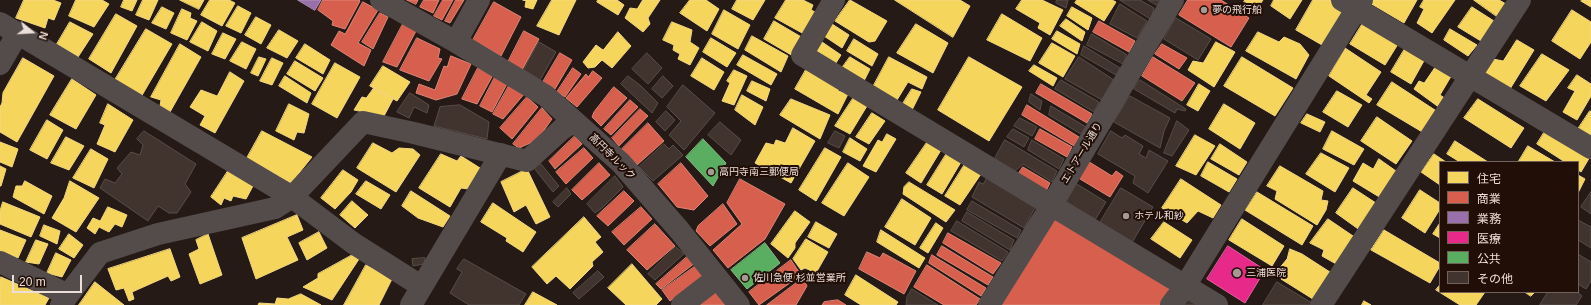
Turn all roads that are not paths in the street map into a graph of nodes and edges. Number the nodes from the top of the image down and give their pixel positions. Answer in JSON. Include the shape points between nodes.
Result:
{"nodes":[{"id":1,"x":381,"y":0,"type":"edge"},
{"id":2,"x":479,"y":0,"type":"edge"},
{"id":3,"x":1173,"y":0,"type":"edge"},
{"id":4,"x":1520,"y":0,"type":"edge"},
{"id":5,"x":1354,"y":3,"type":"edge"},
{"id":6,"x":831,"y":5,"type":"edge"},
{"id":7,"x":9,"y":28,"type":"edge"},
{"id":8,"x":456,"y":42,"type":"junction"},
{"id":9,"x":0,"y":64,"type":"edge"},
{"id":10,"x":1470,"y":76,"type":"junction"},
{"id":11,"x":574,"y":121,"type":"junction"},
{"id":12,"x":1591,"y":148,"type":"edge"},
{"id":13,"x":501,"y":154,"type":"junction"},
{"id":14,"x":292,"y":197,"type":"junction"},
{"id":15,"x":1051,"y":206,"type":"junction"},
{"id":16,"x":0,"y":262,"type":"edge"},
{"id":17,"x":718,"y":278,"type":"junction"},
{"id":18,"x":421,"y":286,"type":"junction"},
{"id":19,"x":1185,"y":286,"type":"junction"},
{"id":20,"x":64,"y":300,"type":"edge"},
{"id":21,"x":411,"y":305,"type":"edge"},
{"id":22,"x":682,"y":305,"type":"edge"},
{"id":23,"x":739,"y":305,"type":"edge"},
{"id":24,"x":989,"y":305,"type":"edge"},
{"id":25,"x":1171,"y":305,"type":"edge"},
{"id":26,"x":1218,"y":305,"type":"edge"},
{"id":27,"x":1321,"y":305,"type":"edge"}],
"edges":[{"from":1,"to":8,"type":"street","name":"高円寺ルック"},
{"from":2,"to":8,"type":"street"},
{"from":3,"to":15,"type":"street","name":"エトアール通り"},
{"from":4,"to":10,"type":"street"},
{"from":5,"to":10,"type":"street"},
{"from":5,"to":19,"type":"street"},
{"from":6,"to":15,"type":"street","via":[[802,55]]},
{"from":7,"to":9,"type":"street"},
{"from":7,"to":14,"type":"street"},
{"from":8,"to":11,"type":"street","name":"高円寺ルック","via":[[546,96]]},
{"from":10,"to":12,"type":"street"},
{"from":10,"to":27,"type":"street"},
{"from":11,"to":13,"type":"street","via":[[527,161]]},
{"from":11,"to":17,"type":"street","name":"高円寺ルック","via":[[621,163]]},
{"from":13,"to":14,"type":"street","via":[[363,122]]},
{"from":13,"to":18,"type":"street"},
{"from":14,"to":18,"type":"street","via":[[353,243]]},
{"from":14,"to":20,"type":"street","via":[[275,208],[158,234],[100,253]]},
{"from":15,"to":19,"type":"street"},
{"from":15,"to":24,"type":"street","name":"エトアール通り"},
{"from":16,"to":20,"type":"street"},
{"from":17,"to":22,"type":"street"},
{"from":17,"to":23,"type":"street","name":"高円寺ルック"},
{"from":18,"to":21,"type":"street"},
{"from":19,"to":25,"type":"street"},
{"from":19,"to":26,"type":"street"}]}
